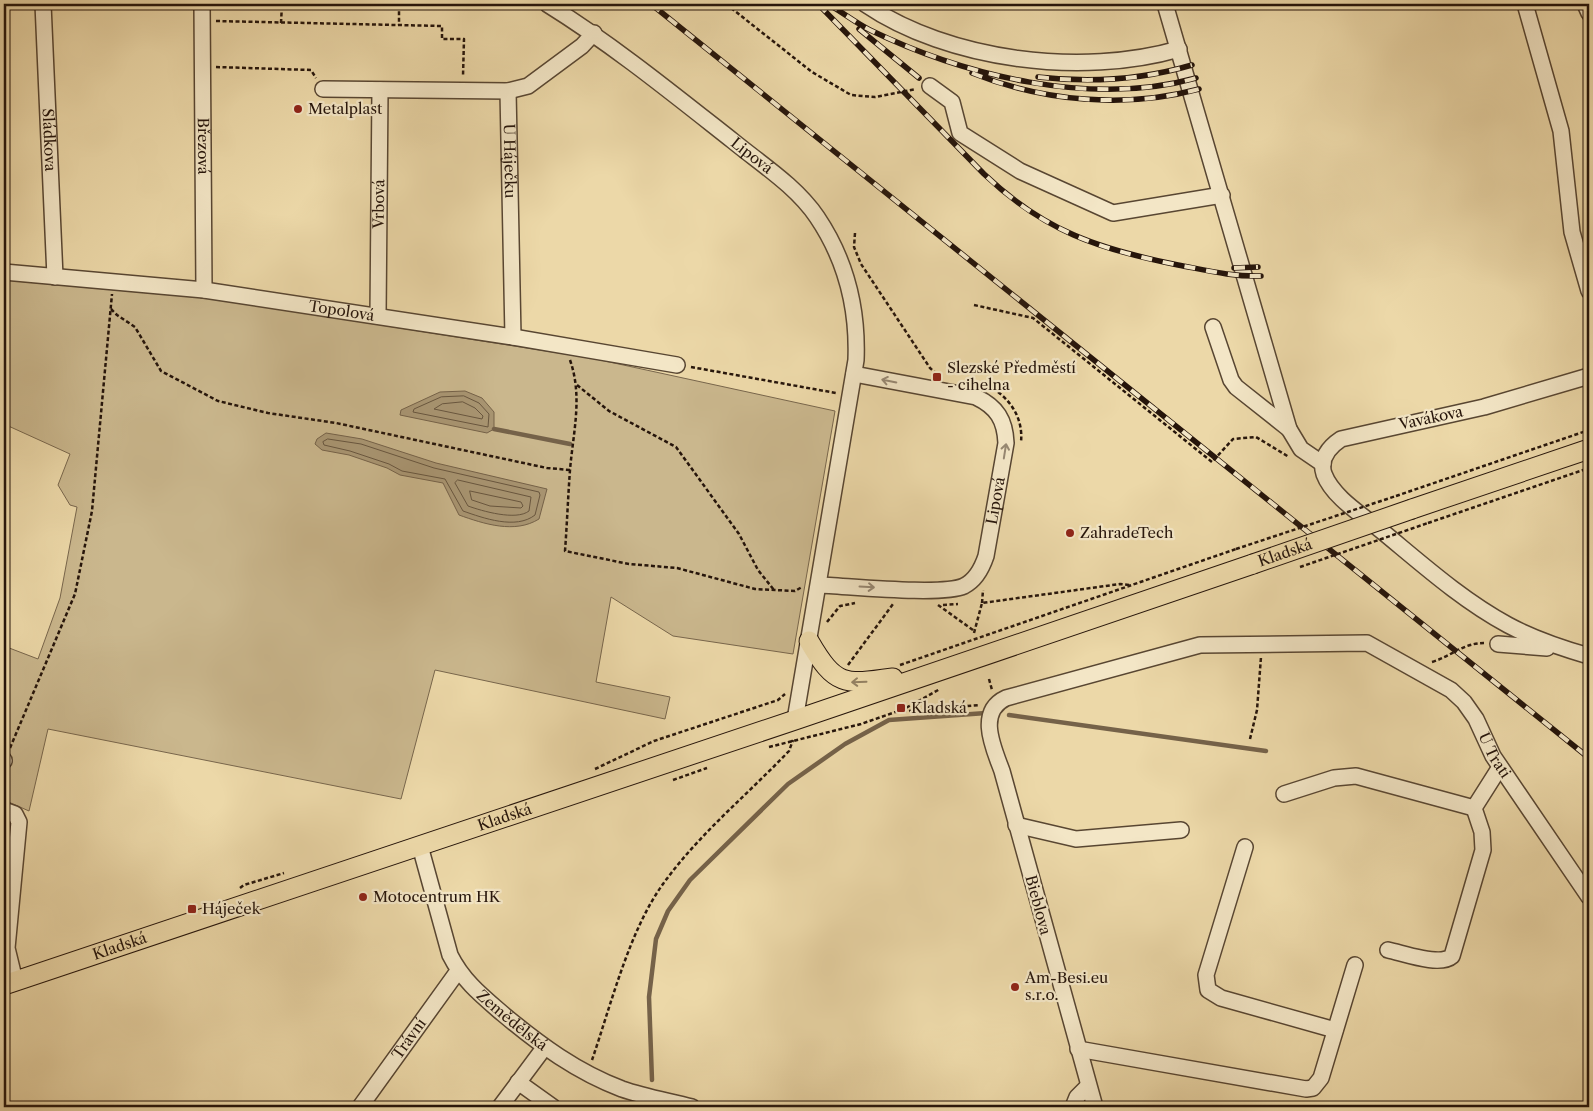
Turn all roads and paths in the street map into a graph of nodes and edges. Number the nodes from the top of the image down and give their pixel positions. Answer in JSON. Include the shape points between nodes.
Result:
{"nodes":[{"id":1,"x":44,"y":4,"type":"edge"},
{"id":2,"x":202,"y":4,"type":"edge"},
{"id":3,"x":282,"y":4,"type":"edge"},
{"id":4,"x":385,"y":4,"type":"edge"},
{"id":5,"x":547,"y":4,"type":"edge"},
{"id":6,"x":726,"y":4,"type":"edge"},
{"id":7,"x":865,"y":4,"type":"edge"},
{"id":8,"x":1165,"y":4,"type":"edge"},
{"id":9,"x":1525,"y":4,"type":"edge"},
{"id":10,"x":1585,"y":4,"type":"edge"},
{"id":11,"x":1589,"y":13,"type":"edge"},
{"id":12,"x":202,"y":21,"type":"junction"},
{"id":13,"x":282,"y":23,"type":"junction"},
{"id":14,"x":399,"y":25,"type":"junction"},
{"id":15,"x":594,"y":33,"type":"junction"},
{"id":16,"x":1179,"y":49,"type":"junction"},
{"id":17,"x":202,"y":67,"type":"junction"},
{"id":18,"x":930,"y":86,"type":"joint"},
{"id":19,"x":323,"y":89,"type":"joint"},
{"id":20,"x":380,"y":90,"type":"junction"},
{"id":21,"x":463,"y":90,"type":"junction"},
{"id":22,"x":508,"y":91,"type":"junction"},
{"id":23,"x":1222,"y":195,"type":"junction"},
{"id":24,"x":855,"y":233,"type":"dead end"},
{"id":25,"x":4,"y":272,"type":"edge"},
{"id":26,"x":55,"y":277,"type":"junction"},
{"id":27,"x":113,"y":282,"type":"junction"},
{"id":28,"x":204,"y":290,"type":"junction"},
{"id":29,"x":1589,"y":291,"type":"edge"},
{"id":30,"x":974,"y":305,"type":"dead end"},
{"id":31,"x":111,"y":308,"type":"junction"},
{"id":32,"x":378,"y":316,"type":"junction"},
{"id":33,"x":1213,"y":327,"type":"dead end"},
{"id":34,"x":514,"y":337,"type":"junction"},
{"id":35,"x":565,"y":346,"type":"junction"},
{"id":36,"x":677,"y":365,"type":"joint"},
{"id":37,"x":854,"y":374,"type":"junction"},
{"id":38,"x":1589,"y":376,"type":"edge"},
{"id":39,"x":941,"y":378,"type":"dead end"},
{"id":40,"x":577,"y":384,"type":"junction"},
{"id":41,"x":992,"y":388,"type":"dead end"},
{"id":42,"x":850,"y":396,"type":"junction"},
{"id":43,"x":1289,"y":429,"type":"junction"},
{"id":44,"x":1589,"y":430,"type":"edge"},
{"id":45,"x":1021,"y":442,"type":"dead end"},
{"id":46,"x":1589,"y":449,"type":"edge"},
{"id":47,"x":1296,"y":462,"type":"dead end"},
{"id":48,"x":1323,"y":464,"type":"junction"},
{"id":49,"x":1589,"y":468,"type":"edge"},
{"id":50,"x":570,"y":470,"type":"junction"},
{"id":51,"x":1297,"y":568,"type":"dead end"},
{"id":52,"x":818,"y":585,"type":"junction"},
{"id":53,"x":1132,"y":585,"type":"junction"},
{"id":54,"x":986,"y":588,"type":"dead end"},
{"id":55,"x":774,"y":590,"type":"junction"},
{"id":56,"x":861,"y":603,"type":"dead end"},
{"id":57,"x":982,"y":603,"type":"junction"},
{"id":58,"x":885,"y":604,"type":"dead end"},
{"id":59,"x":930,"y":605,"type":"dead end"},
{"id":60,"x":826,"y":625,"type":"dead end"},
{"id":61,"x":809,"y":641,"type":"junction"},
{"id":62,"x":1498,"y":644,"type":"joint"},
{"id":63,"x":1262,"y":645,"type":"junction"},
{"id":64,"x":1565,"y":649,"type":"junction"},
{"id":65,"x":1589,"y":656,"type":"edge"},
{"id":66,"x":894,"y":667,"type":"dead end"},
{"id":67,"x":844,"y":669,"type":"dead end"},
{"id":68,"x":1414,"y":669,"type":"junction"},
{"id":69,"x":941,"y":680,"type":"junction"},
{"id":70,"x":996,"y":704,"type":"junction"},
{"id":71,"x":894,"y":712,"type":"junction"},
{"id":72,"x":795,"y":720,"type":"junction"},
{"id":73,"x":1250,"y":739,"type":"dead end"},
{"id":74,"x":793,"y":740,"type":"junction"},
{"id":75,"x":762,"y":749,"type":"dead end"},
{"id":76,"x":4,"y":761,"type":"edge"},
{"id":77,"x":709,"y":767,"type":"dead end"},
{"id":78,"x":1500,"y":767,"type":"junction"},
{"id":79,"x":673,"y":780,"type":"dead end"},
{"id":80,"x":1284,"y":794,"type":"dead end"},
{"id":81,"x":1474,"y":808,"type":"junction"},
{"id":82,"x":4,"y":810,"type":"edge"},
{"id":83,"x":1016,"y":826,"type":"junction"},
{"id":84,"x":1181,"y":830,"type":"dead end"},
{"id":85,"x":420,"y":846,"type":"junction"},
{"id":86,"x":1245,"y":847,"type":"dead end"},
{"id":87,"x":1589,"y":896,"type":"edge"},
{"id":88,"x":1388,"y":950,"type":"dead end"},
{"id":89,"x":1355,"y":965,"type":"dead end"},
{"id":90,"x":458,"y":971,"type":"junction"},
{"id":91,"x":9,"y":983,"type":"edge"},
{"id":92,"x":1335,"y":1030,"type":"junction"},
{"id":93,"x":544,"y":1048,"type":"junction"},
{"id":94,"x":1078,"y":1049,"type":"junction"},
{"id":95,"x":592,"y":1060,"type":"dead end"},
{"id":96,"x":518,"y":1082,"type":"junction"},
{"id":97,"x":1088,"y":1086,"type":"junction"},
{"id":98,"x":360,"y":1107,"type":"edge"},
{"id":99,"x":500,"y":1107,"type":"edge"},
{"id":100,"x":553,"y":1107,"type":"edge"},
{"id":101,"x":692,"y":1107,"type":"edge"},
{"id":102,"x":1073,"y":1107,"type":"edge"},
{"id":103,"x":1095,"y":1107,"type":"edge"}],
"edges":[{"from":1,"to":26,"type":"street","name":"Sládkova"},
{"from":2,"to":12,"type":"street","name":"Březová"},
{"from":3,"to":13,"type":"path"},
{"from":4,"to":14,"type":"path","via":[[399,6]]},
{"from":5,"to":15,"type":"street","name":"Lipová"},
{"from":6,"to":18,"type":"path","via":[[812,72],[851,95],[875,97]]},
{"from":7,"to":16,"type":"street","via":[[912,31],[945,42],[1052,63],[1117,62]]},
{"from":8,"to":16,"type":"street"},
{"from":9,"to":29,"type":"street","via":[[1561,131],[1572,232]]},
{"from":10,"to":11,"type":"street"},
{"from":12,"to":13,"type":"path"},
{"from":12,"to":17,"type":"street","name":"Březová"},
{"from":13,"to":14,"type":"path"},
{"from":14,"to":21,"type":"path","via":[[442,26],[442,39],[464,39]]},
{"from":15,"to":22,"type":"street","via":[[582,46],[528,86]]},
{"from":15,"to":37,"type":"street","name":"Lipová","via":[[770,171],[816,216],[837,251],[848,282],[856,328]]},
{"from":16,"to":23,"type":"street"},
{"from":17,"to":19,"type":"path","via":[[311,70]]},
{"from":17,"to":28,"type":"street","name":"Březová"},
{"from":18,"to":23,"type":"street","via":[[952,102],[960,134],[1020,171],[1113,213]]},
{"from":19,"to":20,"type":"street"},
{"from":20,"to":21,"type":"street"},
{"from":20,"to":32,"type":"street","name":"Vrbová"},
{"from":21,"to":22,"type":"street"},
{"from":22,"to":34,"type":"street","name":"U Háječku"},
{"from":23,"to":43,"type":"street"},
{"from":24,"to":39,"type":"path","via":[[854,247],[861,264],[930,368]]},
{"from":25,"to":26,"type":"street","name":"Topolová"},
{"from":26,"to":27,"type":"street","name":"Topolová"},
{"from":27,"to":28,"type":"street","name":"Topolová"},
{"from":27,"to":31,"type":"path"},
{"from":28,"to":32,"type":"street","name":"Topolová"},
{"from":30,"to":47,"type":"path","via":[[1032,318],[1212,462],[1233,439],[1256,437]]},
{"from":31,"to":50,"type":"path","via":[[117,316],[135,327],[161,371],[218,401]]},
{"from":31,"to":76,"type":"path","via":[[92,511],[75,594]]},
{"from":32,"to":34,"type":"street","name":"Topolová"},
{"from":33,"to":43,"type":"street","via":[[1236,387]]},
{"from":34,"to":35,"type":"street","name":"Topolová"},
{"from":35,"to":36,"type":"street","name":"Topolová"},
{"from":35,"to":40,"type":"path"},
{"from":36,"to":42,"type":"path"},
{"from":37,"to":42,"type":"street","name":"Lipová"},
{"from":52,"to":37,"type":"street","name":"Lipová","one_way":true,"via":[[944,590],[965,586],[972,581],[986,556],[1006,443],[1006,430],[1000,415],[981,400]]},
{"from":38,"to":48,"type":"street","name":"Vavákova","via":[[1484,407],[1341,439],[1329,449]]},
{"from":40,"to":50,"type":"path"},
{"from":40,"to":55,"type":"path","via":[[634,427],[676,447],[739,534],[758,570]]},
{"from":41,"to":45,"type":"path","via":[[1004,397],[1016,414]]},
{"from":42,"to":52,"type":"street","name":"Lipová"},
{"from":43,"to":48,"type":"street","via":[[1301,449]]},
{"from":44,"to":53,"type":"path","bridge":true},
{"from":46,"to":69,"type":"main road","name":"Kladská","bridge":true,"via":[[1253,564]]},
{"from":48,"to":64,"type":"street","via":[[1324,473],[1342,498],[1450,588],[1478,608],[1538,640]]},
{"from":49,"to":51,"type":"path","bridge":true},
{"from":50,"to":55,"type":"path","via":[[565,551],[628,564],[677,568],[755,589]]},
{"from":52,"to":55,"type":"path","via":[[795,591]]},
{"from":52,"to":61,"type":"street","name":"Lipová"},
{"from":53,"to":57,"type":"path"},
{"from":53,"to":66,"type":"path"},
{"from":54,"to":57,"type":"path","via":[[981,592]]},
{"from":56,"to":60,"type":"path","via":[[840,606]]},
{"from":57,"to":59,"type":"path","via":[[974,632],[939,605]]},
{"from":58,"to":67,"type":"path","via":[[894,604]]},
{"from":69,"to":61,"type":"main road","one_way":true,"via":[[852,683],[827,670]]},
{"from":61,"to":72,"type":"street","name":"Lipová"},
{"from":62,"to":64,"type":"street"},
{"from":62,"to":68,"type":"path","via":[[1472,643]]},
{"from":63,"to":68,"type":"street","name":"U Trati","via":[[1342,642],[1373,645]]},
{"from":63,"to":70,"type":"street","via":[[1200,645],[1006,698]]},
{"from":63,"to":73,"type":"path","via":[[1257,710]]},
{"from":64,"to":65,"type":"street"},
{"from":68,"to":78,"type":"street","name":"U Trati","via":[[1451,690],[1464,702]]},
{"from":69,"to":71,"type":"path"},
{"from":69,"to":72,"type":"main road","name":"Kladská"},
{"from":70,"to":71,"type":"path"},
{"from":70,"to":83,"type":"street","name":"Bieblova","via":[[990,718],[990,741],[1002,771]]},
{"from":71,"to":74,"type":"path"},
{"from":72,"to":85,"type":"main road","name":"Kladská"},
{"from":74,"to":75,"type":"path"},
{"from":74,"to":95,"type":"path","via":[[789,751],[700,839],[654,899],[637,932]]},
{"from":77,"to":79,"type":"path"},
{"from":78,"to":81,"type":"street"},
{"from":78,"to":87,"type":"street","name":"U Trati"},
{"from":80,"to":81,"type":"street","via":[[1334,778],[1356,776]]},
{"from":81,"to":88,"type":"street","via":[[1482,832],[1483,850],[1452,956],[1442,961]]},
{"from":82,"to":91,"type":"street","via":[[15,814],[19,822],[7,948]]},
{"from":83,"to":84,"type":"street","via":[[1076,839]]},
{"from":83,"to":94,"type":"street","name":"Bieblova"},
{"from":85,"to":90,"type":"street","name":"Zemědělská","via":[[450,955]]},
{"from":85,"to":91,"type":"main road","name":"Kladská"},
{"from":86,"to":92,"type":"street","via":[[1206,975],[1208,990],[1221,998]]},
{"from":89,"to":92,"type":"street"},
{"from":90,"to":93,"type":"street","name":"Zemědělská","via":[[475,991]]},
{"from":90,"to":98,"type":"street","name":"Trávní"},
{"from":92,"to":94,"type":"street","via":[[1321,1078],[1313,1088],[1306,1089]]},
{"from":93,"to":96,"type":"street"},
{"from":93,"to":101,"type":"street","name":"Zemědělská","via":[[582,1071],[623,1089]]},
{"from":94,"to":97,"type":"street","name":"Bieblova"},
{"from":96,"to":99,"type":"street"},
{"from":96,"to":100,"type":"street"},
{"from":97,"to":102,"type":"street"},
{"from":97,"to":103,"type":"street","name":"Bieblova"}]}
